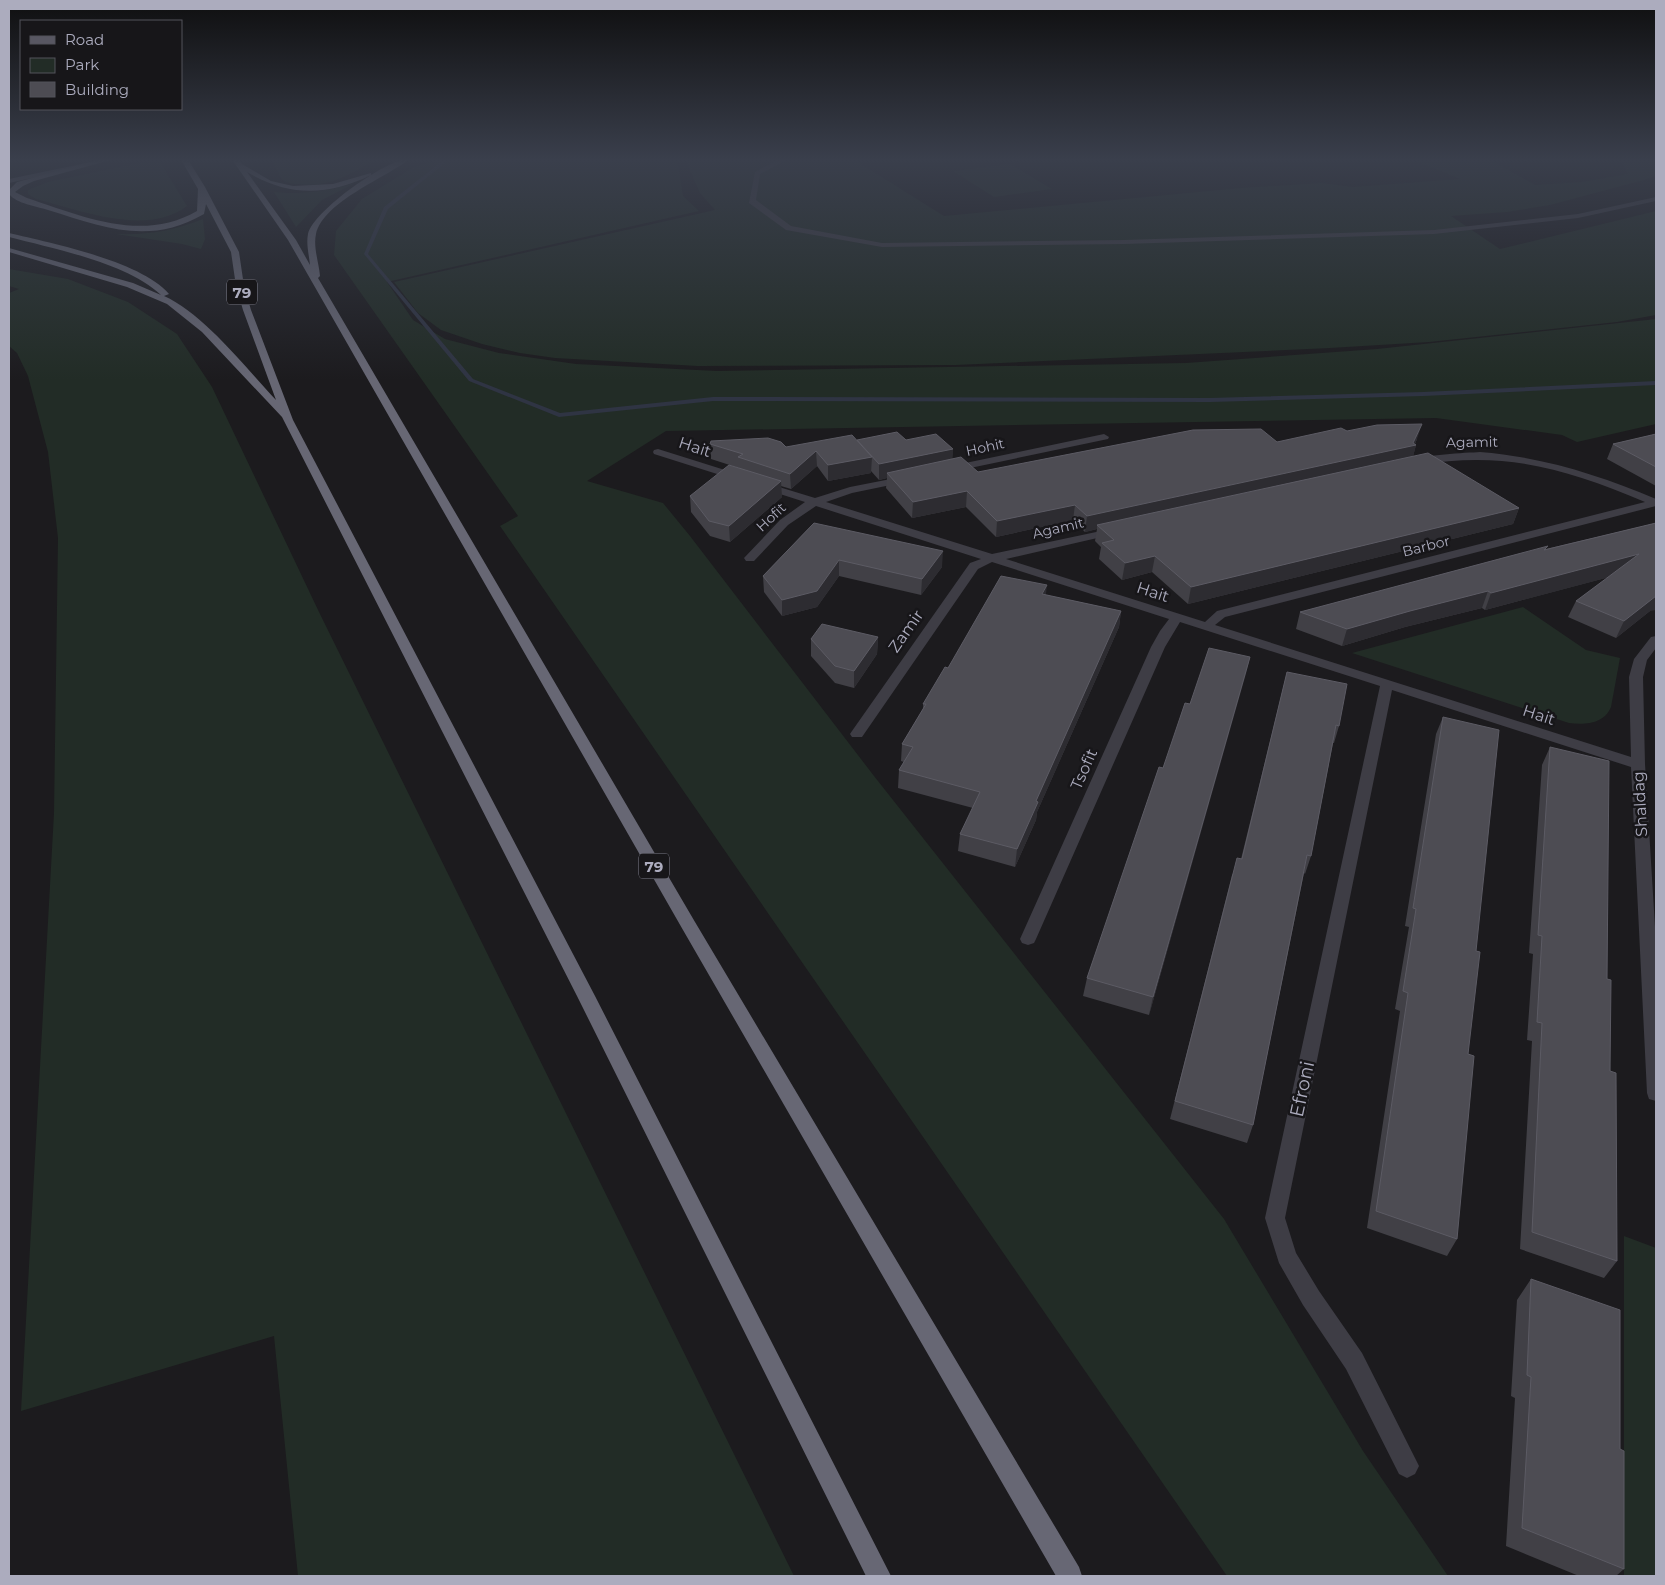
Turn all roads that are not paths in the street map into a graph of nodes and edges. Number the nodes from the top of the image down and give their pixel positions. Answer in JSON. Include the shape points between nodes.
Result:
{"nodes":[{"id":1,"x":225,"y":232,"type":"edge"},
{"id":2,"x":286,"y":232,"type":"edge"},
{"id":3,"x":313,"y":232,"type":"edge"},
{"id":4,"x":811,"y":232,"type":"edge"},
{"id":5,"x":1434,"y":232,"type":"edge"},
{"id":6,"x":9,"y":235,"type":"edge"},
{"id":7,"x":9,"y":250,"type":"edge"},
{"id":8,"x":318,"y":285,"type":"junction"},
{"id":9,"x":170,"y":302,"type":"junction"},
{"id":10,"x":288,"y":420,"type":"junction"},
{"id":11,"x":1104,"y":437,"type":"dead end"},
{"id":12,"x":658,"y":452,"type":"dead end"},
{"id":13,"x":1406,"y":465,"type":"edge"},
{"id":14,"x":941,"y":471,"type":"edge"},
{"id":15,"x":921,"y":475,"type":"edge"},
{"id":16,"x":816,"y":502,"type":"junction"},
{"id":17,"x":1656,"y":503,"type":"edge"},
{"id":18,"x":1127,"y":528,"type":"edge"},
{"id":19,"x":750,"y":558,"type":"dead end"},
{"id":20,"x":992,"y":558,"type":"junction"},
{"id":21,"x":1176,"y":617,"type":"junction"},
{"id":22,"x":1208,"y":627,"type":"junction"},
{"id":23,"x":1656,"y":640,"type":"edge"},
{"id":24,"x":1387,"y":684,"type":"junction"},
{"id":25,"x":857,"y":734,"type":"dead end"},
{"id":26,"x":1638,"y":764,"type":"junction"},
{"id":27,"x":1028,"y":939,"type":"dead end"},
{"id":28,"x":1656,"y":1093,"type":"edge"},
{"id":29,"x":1407,"y":1466,"type":"dead end"},
{"id":30,"x":879,"y":1576,"type":"edge"},
{"id":31,"x":1070,"y":1576,"type":"edge"}],
"edges":[{"from":1,"to":10,"type":"highway","number":"79","via":[[238,264],[247,310]]},
{"from":2,"to":8,"type":"highway","number":"79"},
{"from":3,"to":8,"type":"highway"},
{"from":4,"to":5,"type":"street","via":[[882,245],[1124,242]]},
{"from":6,"to":9,"type":"highway","via":[[135,274],[161,288]]},
{"from":7,"to":9,"type":"highway","via":[[130,285]]},
{"from":8,"to":31,"type":"highway","number":"79"},
{"from":9,"to":10,"type":"highway","via":[[205,330]]},
{"from":10,"to":30,"type":"highway","number":"79","via":[[586,996]]},
{"from":11,"to":14,"type":"street","name":"Hohit"},
{"from":12,"to":16,"type":"street","name":"Hait"},
{"from":13,"to":17,"type":"street","name":"Agamit","via":[[1455,456],[1528,460],[1587,474]]},
{"from":15,"to":16,"type":"street","via":[[839,493]]},
{"from":16,"to":19,"type":"street","name":"Hofit","via":[[788,519]]},
{"from":16,"to":20,"type":"street","name":"Hait"},
{"from":17,"to":22,"type":"street","name":"Barbor","via":[[1221,614]]},
{"from":18,"to":20,"type":"street","name":"Agamit"},
{"from":20,"to":21,"type":"street","name":"Hait"},
{"from":20,"to":25,"type":"street","name":"Zamir","via":[[968,572]]},
{"from":21,"to":22,"type":"street","name":"Hait"},
{"from":21,"to":27,"type":"street","name":"Tsofit","via":[[1158,647]]},
{"from":22,"to":24,"type":"street","name":"Hait"},
{"from":23,"to":26,"type":"street","name":"Shaldag","via":[[1641,659],[1636,678]]},
{"from":24,"to":26,"type":"street","name":"Hait"},
{"from":24,"to":29,"type":"street","name":"Efroni","via":[[1275,1218],[1286,1256],[1354,1361]]},
{"from":26,"to":28,"type":"street","name":"Shaldag"}]}
